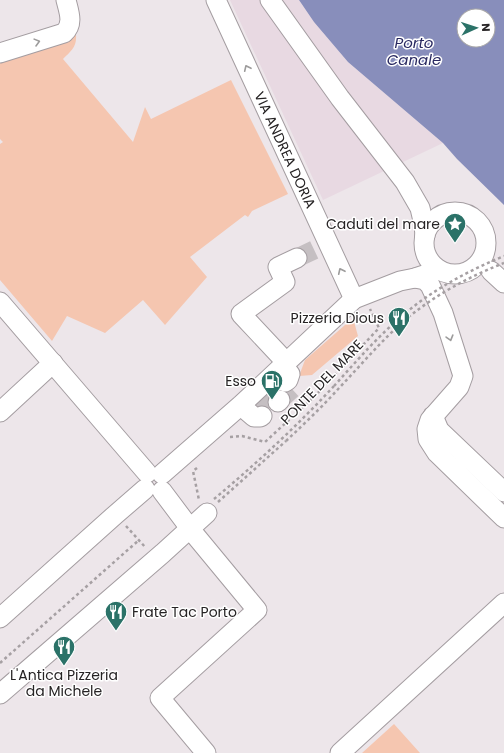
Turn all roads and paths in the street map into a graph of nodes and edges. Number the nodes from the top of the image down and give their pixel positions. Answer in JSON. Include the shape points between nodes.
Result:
{"nodes":[{"id":1,"x":66,"y":0,"type":"edge"},
{"id":2,"x":216,"y":0,"type":"edge"},
{"id":3,"x":270,"y":0,"type":"edge"},
{"id":4,"x":0,"y":53,"type":"edge"},
{"id":5,"x":405,"y":182,"type":"junction"},
{"id":6,"x":451,"y":212,"type":"junction"},
{"id":7,"x":424,"y":240,"type":"junction"},
{"id":8,"x":504,"y":256,"type":"edge"},
{"id":9,"x":297,"y":258,"type":"tunnel mouth"},
{"id":10,"x":439,"y":270,"type":"junction"},
{"id":11,"x":500,"y":272,"type":"edge"},
{"id":12,"x":409,"y":279,"type":"junction"},
{"id":13,"x":354,"y":299,"type":"junction"},
{"id":14,"x":0,"y":302,"type":"edge"},
{"id":15,"x":53,"y":363,"type":"junction"},
{"id":16,"x":282,"y":384,"type":"junction"},
{"id":17,"x":0,"y":412,"type":"edge"},
{"id":18,"x":429,"y":425,"type":"junction"},
{"id":19,"x":154,"y":482,"type":"junction"},
{"id":20,"x":504,"y":492,"type":"edge"},
{"id":21,"x":504,"y":501,"type":"edge"},
{"id":22,"x":208,"y":509,"type":"junction"},
{"id":23,"x":504,"y":509,"type":"edge"},
{"id":24,"x":504,"y":518,"type":"edge"},
{"id":25,"x":124,"y":524,"type":"dead end"},
{"id":26,"x":504,"y":528,"type":"edge"},
{"id":27,"x":190,"y":529,"type":"junction"},
{"id":28,"x":504,"y":603,"type":"edge"},
{"id":29,"x":0,"y":618,"type":"edge"},
{"id":30,"x":0,"y":663,"type":"edge"},
{"id":31,"x":0,"y":694,"type":"edge"},
{"id":32,"x":206,"y":753,"type":"edge"},
{"id":33,"x":340,"y":753,"type":"edge"}],
"edges":[{"from":4,"to":1,"type":"street","one_way":true,"via":[[64,33],[69,29]]},
{"from":13,"to":2,"type":"street","name":"VIA ANDREA DORIA","one_way":true,"via":[[322,246]]},
{"from":3,"to":5,"type":"street","via":[[340,98]]},
{"from":5,"to":6,"type":"street","via":[[437,207]]},
{"from":5,"to":7,"type":"street","via":[[420,208]]},
{"from":6,"to":7,"type":"street","via":[[434,220],[428,227]]},
{"from":6,"to":10,"type":"street","via":[[466,214],[478,223],[486,241],[485,251],[476,266],[465,273],[452,274]]},
{"from":7,"to":10,"type":"street","via":[[428,259]]},
{"from":7,"to":12,"type":"street","via":[[420,256]]},
{"from":8,"to":22,"type":"path","name":"PONTE DEL MARE","bridge":true,"via":[[451,282],[425,298],[391,325],[334,386]]},
{"from":9,"to":16,"type":"street","via":[[278,267],[285,282],[241,314]]},
{"from":10,"to":12,"type":"street"},
{"from":11,"to":22,"type":"path","name":"PONTE DEL MARE","bridge":true,"via":[[451,288],[405,320],[326,403]]},
{"from":12,"to":13,"type":"street"},
{"from":12,"to":18,"type":"street","one_way":true,"via":[[426,280],[430,285],[443,313],[463,376],[459,387]]},
{"from":13,"to":16,"type":"street"},
{"from":14,"to":15,"type":"street"},
{"from":15,"to":17,"type":"street"},
{"from":15,"to":19,"type":"street"},
{"from":16,"to":19,"type":"street"},
{"from":18,"to":20,"type":"street","via":[[439,430]]},
{"from":18,"to":21,"type":"street","via":[[442,442]]},
{"from":18,"to":23,"type":"street","via":[[432,439]]},
{"from":18,"to":24,"type":"street","via":[[430,444],[437,453]]},
{"from":18,"to":26,"type":"street","via":[[429,451],[435,462]]},
{"from":19,"to":27,"type":"street"},
{"from":19,"to":29,"type":"street"},
{"from":22,"to":27,"type":"street"},
{"from":25,"to":30,"type":"path","via":[[139,540]]},
{"from":27,"to":31,"type":"street"},
{"from":27,"to":32,"type":"street","via":[[256,610],[160,698]]},
{"from":28,"to":33,"type":"street"}]}
